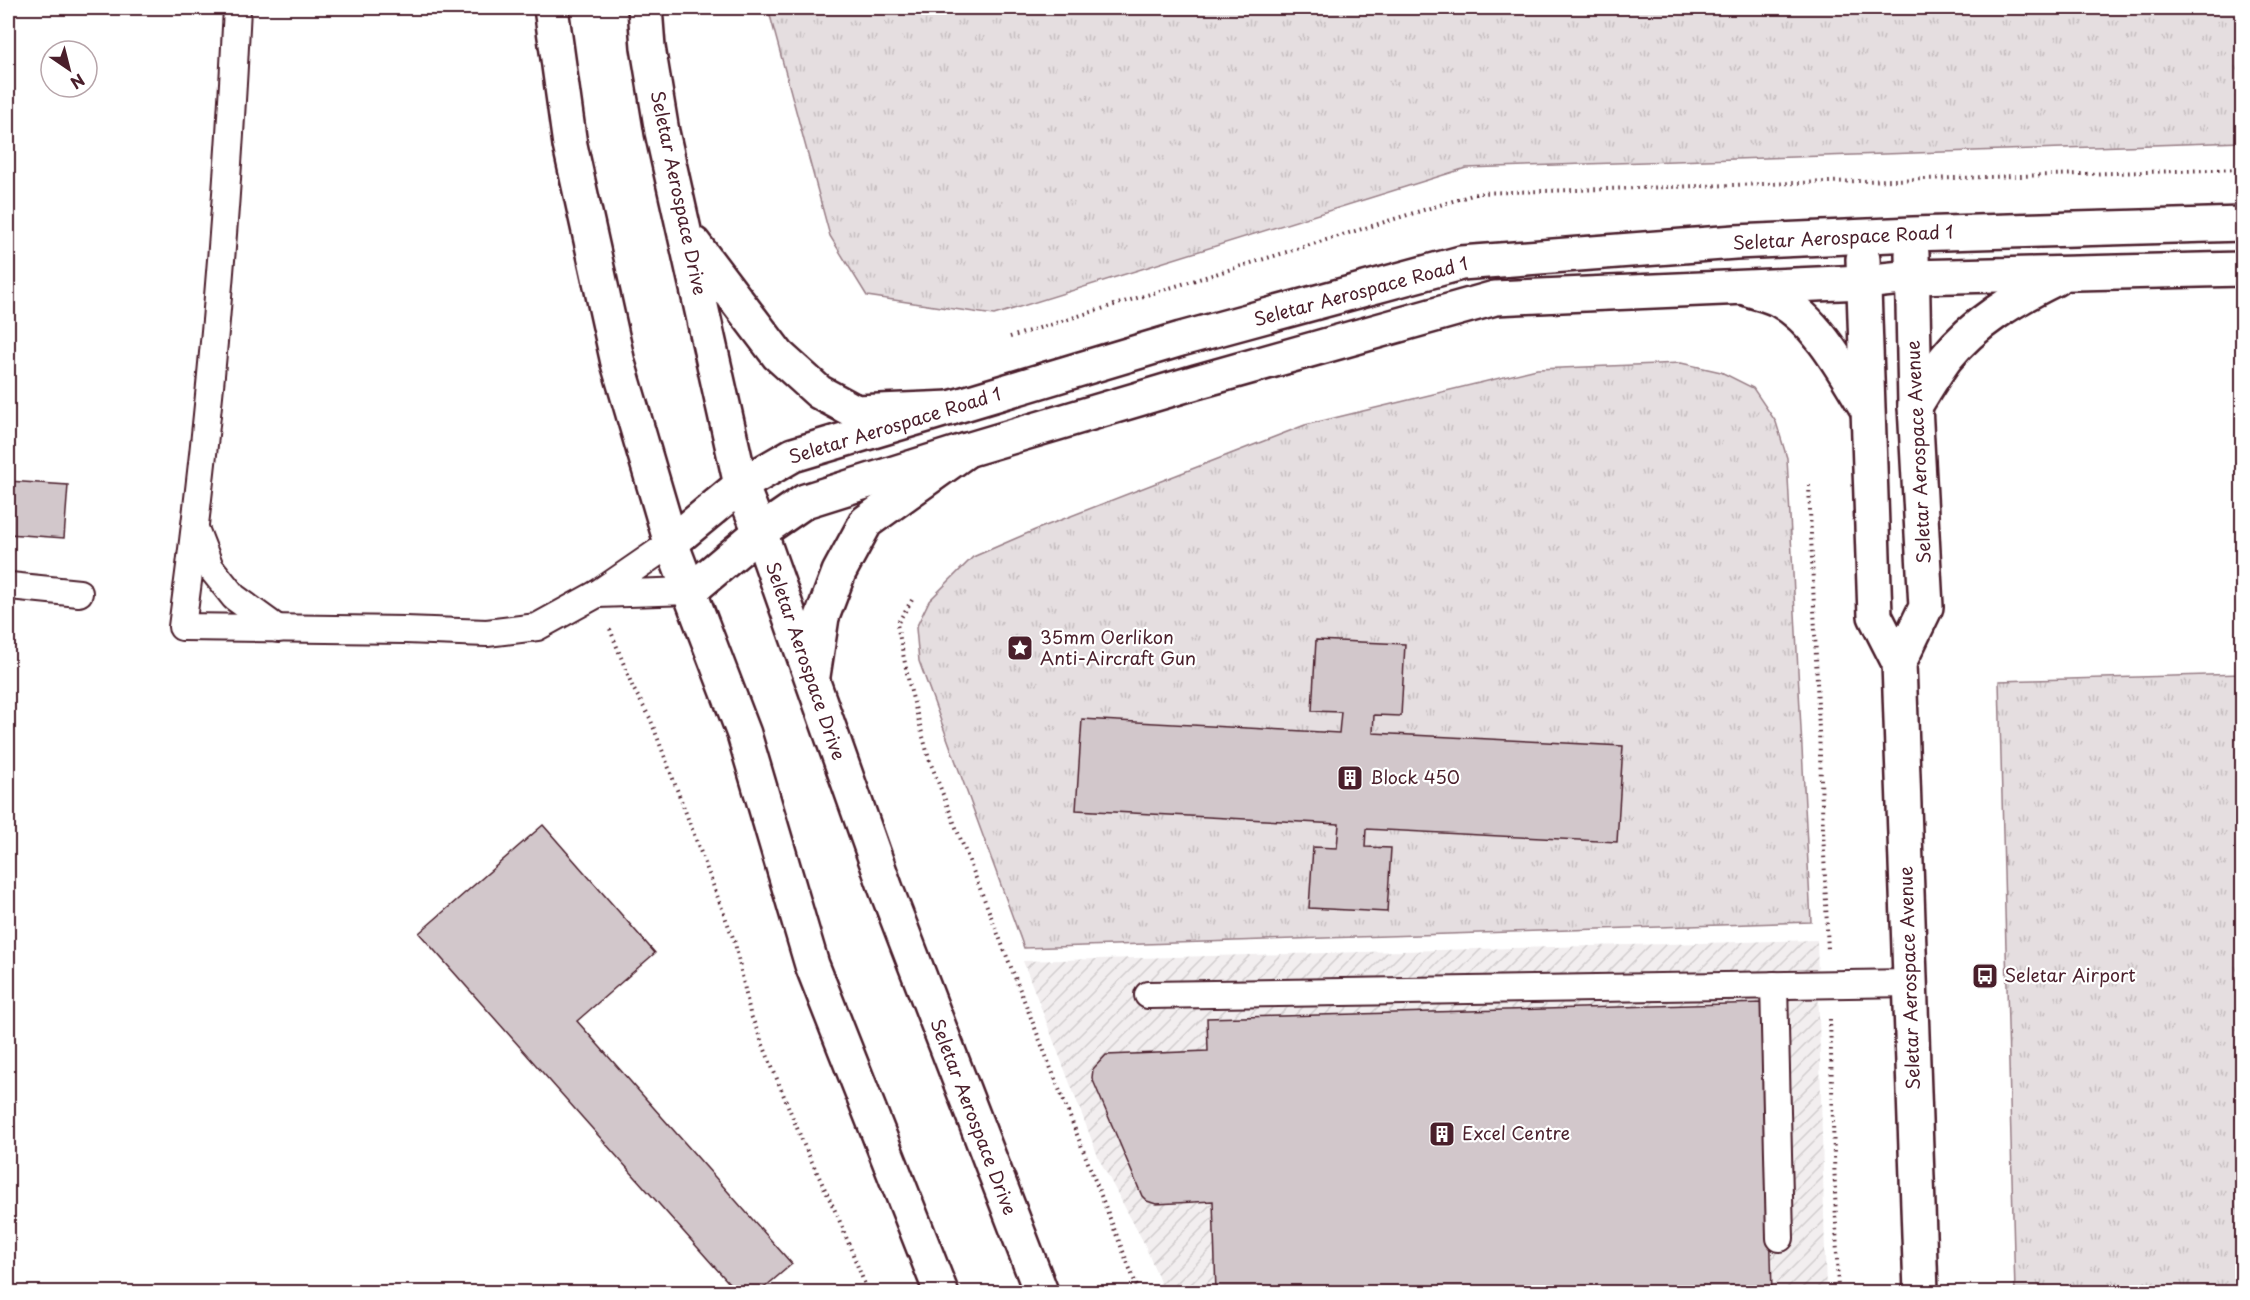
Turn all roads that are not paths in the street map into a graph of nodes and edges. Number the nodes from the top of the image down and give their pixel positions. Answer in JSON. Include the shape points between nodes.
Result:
{"nodes":[{"id":1,"x":237,"y":8,"type":"edge"},
{"id":2,"x":551,"y":8,"type":"edge"},
{"id":3,"x":645,"y":8,"type":"edge"},
{"id":4,"x":2242,"y":224,"type":"edge"},
{"id":5,"x":686,"y":233,"type":"junction"},
{"id":6,"x":1912,"y":234,"type":"junction"},
{"id":7,"x":1862,"y":236,"type":"junction"},
{"id":8,"x":2242,"y":270,"type":"edge"},
{"id":9,"x":2063,"y":275,"type":"junction"},
{"id":10,"x":1912,"y":277,"type":"junction"},
{"id":11,"x":1863,"y":282,"type":"junction"},
{"id":12,"x":1741,"y":286,"type":"junction"},
{"id":13,"x":1915,"y":406,"type":"junction"},
{"id":14,"x":951,"y":408,"type":"junction"},
{"id":15,"x":1868,"y":410,"type":"junction"},
{"id":16,"x":967,"y":450,"type":"junction"},
{"id":17,"x":741,"y":485,"type":"junction"},
{"id":18,"x":195,"y":530,"type":"junction"},
{"id":19,"x":760,"y":532,"type":"junction"},
{"id":20,"x":671,"y":543,"type":"junction"},
{"id":21,"x":10,"y":586,"type":"dead end"},
{"id":22,"x":690,"y":591,"type":"junction"},
{"id":23,"x":79,"y":592,"type":"dead end"},
{"id":24,"x":597,"y":594,"type":"junction"},
{"id":25,"x":278,"y":629,"type":"junction"},
{"id":26,"x":1899,"y":663,"type":"junction"},
{"id":27,"x":812,"y":681,"type":"junction"},
{"id":28,"x":1910,"y":983,"type":"junction"},
{"id":29,"x":1774,"y":985,"type":"junction"},
{"id":30,"x":1148,"y":995,"type":"dead end"},
{"id":31,"x":1780,"y":1238,"type":"dead end"},
{"id":32,"x":941,"y":1293,"type":"edge"},
{"id":33,"x":1041,"y":1293,"type":"edge"},
{"id":34,"x":1921,"y":1293,"type":"edge"}],
"edges":[{"from":1,"to":18,"type":"lane","via":[[214,346]]},
{"from":2,"to":20,"type":"street","via":[[570,145],[618,363]]},
{"from":3,"to":5,"type":"street","name":"Seletar Aerospace Drive","via":[[662,132]]},
{"from":4,"to":6,"type":"street","name":"Seletar Aerospace Road 1"},
{"from":5,"to":14,"type":"street","via":[[778,355],[819,393],[856,412]]},
{"from":5,"to":17,"type":"street","name":"Seletar Aerospace Drive"},
{"from":6,"to":7,"type":"street","name":"Seletar Aerospace Road 1"},
{"from":6,"to":10,"type":"street","name":"Seletar Aerospace Avenue"},
{"from":7,"to":11,"type":"street","name":"Seletar Aerospace Avenue"},
{"from":7,"to":14,"type":"street","name":"Seletar Aerospace Road 1","via":[[1461,263],[1181,339]]},
{"from":8,"to":9,"type":"street"},
{"from":9,"to":10,"type":"street"},
{"from":9,"to":13,"type":"street","via":[[2019,297],[1979,325],[1946,358]]},
{"from":10,"to":11,"type":"street"},
{"from":10,"to":13,"type":"street","name":"Seletar Aerospace Avenue"},
{"from":11,"to":12,"type":"street"},
{"from":11,"to":15,"type":"street","name":"Seletar Aerospace Avenue"},
{"from":12,"to":15,"type":"street","via":[[1780,301],[1809,325],[1834,355]]},
{"from":12,"to":16,"type":"street","via":[[1495,298]]},
{"from":13,"to":26,"type":"street","name":"Seletar Aerospace Avenue","via":[[1926,607]]},
{"from":14,"to":17,"type":"street","name":"Seletar Aerospace Road 1","via":[[793,455]]},
{"from":15,"to":26,"type":"street","name":"Seletar Aerospace Avenue","via":[[1875,616]]},
{"from":16,"to":19,"type":"street","via":[[805,501]]},
{"from":16,"to":27,"type":"street","via":[[866,522],[839,572],[822,617]]},
{"from":17,"to":19,"type":"street","name":"Seletar Aerospace Drive"},
{"from":17,"to":20,"type":"street","name":"Seletar Aerospace Road 1"},
{"from":18,"to":25,"type":"lane","via":[[210,567],[234,597]]},
{"from":18,"to":25,"type":"lane","via":[[182,627]]},
{"from":19,"to":22,"type":"street"},
{"from":19,"to":27,"type":"street","name":"Seletar Aerospace Drive"},
{"from":20,"to":22,"type":"street"},
{"from":20,"to":24,"type":"lane"},
{"from":21,"to":23,"type":"lane"},
{"from":22,"to":24,"type":"lane"},
{"from":22,"to":32,"type":"street","via":[[744,734],[812,965]]},
{"from":24,"to":25,"type":"lane","via":[[537,627],[487,633]]},
{"from":26,"to":28,"type":"street","name":"Seletar Aerospace Avenue"},
{"from":27,"to":33,"type":"street","name":"Seletar Aerospace Drive","via":[[886,890]]},
{"from":28,"to":29,"type":"lane"},
{"from":28,"to":34,"type":"street","name":"Seletar Aerospace Avenue"},
{"from":29,"to":30,"type":"lane"},
{"from":29,"to":31,"type":"lane"}]}
